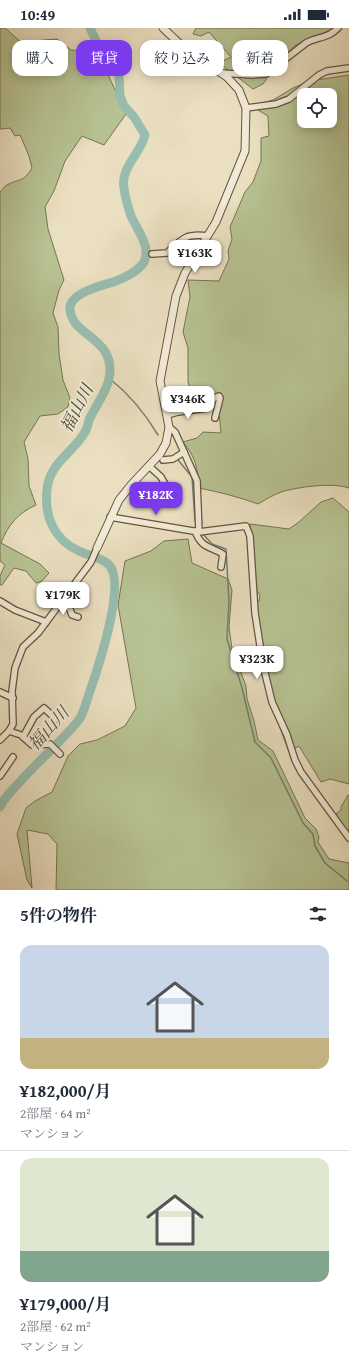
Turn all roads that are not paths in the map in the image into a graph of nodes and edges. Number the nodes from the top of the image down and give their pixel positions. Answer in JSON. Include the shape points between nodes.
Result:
{"nodes":[{"id":1,"x":163,"y":28,"type":"edge"},
{"id":2,"x":338,"y":28,"type":"edge"},
{"id":3,"x":175,"y":40,"type":"edge"},
{"id":4,"x":349,"y":68,"type":"edge"},
{"id":5,"x":224,"y":73,"type":"edge"},
{"id":6,"x":224,"y":76,"type":"edge"},
{"id":7,"x":246,"y":108,"type":"junction"},
{"id":8,"x":208,"y":236,"type":"junction"},
{"id":9,"x":152,"y":254,"type":"dead end"},
{"id":10,"x":167,"y":415,"type":"junction"},
{"id":11,"x":215,"y":418,"type":"dead end"},
{"id":12,"x":169,"y":427,"type":"junction"},
{"id":13,"x":184,"y":452,"type":"junction"},
{"id":14,"x":163,"y":460,"type":"dead end"},
{"id":15,"x":149,"y":466,"type":"junction"},
{"id":16,"x":166,"y":486,"type":"dead end"},
{"id":17,"x":110,"y":517,"type":"junction"},
{"id":18,"x":197,"y":532,"type":"junction"},
{"id":19,"x":97,"y":548,"type":"joint"},
{"id":20,"x":221,"y":567,"type":"dead end"},
{"id":21,"x":65,"y":596,"type":"junction"},
{"id":22,"x":0,"y":601,"type":"edge"},
{"id":23,"x":78,"y":617,"type":"dead end"},
{"id":24,"x":46,"y":622,"type":"junction"},
{"id":25,"x":0,"y":692,"type":"edge"},
{"id":26,"x":13,"y":698,"type":"junction"},
{"id":27,"x":56,"y":719,"type":"dead end"},
{"id":28,"x":9,"y":731,"type":"junction"},
{"id":29,"x":23,"y":737,"type":"junction"},
{"id":30,"x":0,"y":740,"type":"edge"},
{"id":31,"x":60,"y":754,"type":"dead end"},
{"id":32,"x":13,"y":757,"type":"dead end"},
{"id":33,"x":0,"y":776,"type":"edge"},
{"id":34,"x":349,"y":838,"type":"edge"}],
"edges":[{"from":1,"to":3,"type":"street"},
{"from":2,"to":5,"type":"street","via":[[330,36],[306,43],[266,74]]},
{"from":4,"to":7,"type":"street","via":[[319,75],[289,99],[276,104]]},
{"from":6,"to":7,"type":"street","via":[[236,86]]},
{"from":7,"to":8,"type":"street","via":[[245,151],[241,165]]},
{"from":8,"to":9,"type":"street","via":[[190,235],[181,239],[167,252]]},
{"from":8,"to":10,"type":"street","via":[[185,272],[176,296],[160,380]]},
{"from":10,"to":11,"type":"street","via":[[208,408],[214,398],[219,396]]},
{"from":10,"to":12,"type":"street"},
{"from":12,"to":13,"type":"street","via":[[175,432]]},
{"from":12,"to":15,"type":"street","via":[[166,443]]},
{"from":13,"to":14,"type":"street","via":[[172,459]]},
{"from":13,"to":18,"type":"street","via":[[197,481]]},
{"from":15,"to":16,"type":"street","via":[[161,477]]},
{"from":15,"to":17,"type":"street","via":[[131,484]]},
{"from":17,"to":18,"type":"street"},
{"from":17,"to":19,"type":"street"},
{"from":18,"to":20,"type":"street","via":[[208,549],[223,554]]},
{"from":18,"to":34,"type":"street","via":[[246,526],[250,536],[255,613],[272,702],[288,735],[301,772]]},
{"from":19,"to":21,"type":"street","via":[[91,562]]},
{"from":21,"to":23,"type":"street","via":[[72,615]]},
{"from":21,"to":24,"type":"street"},
{"from":22,"to":24,"type":"street"},
{"from":24,"to":26,"type":"street","via":[[23,647],[15,668]]},
{"from":25,"to":26,"type":"street"},
{"from":26,"to":28,"type":"street","via":[[13,724]]},
{"from":27,"to":29,"type":"street","via":[[44,708],[34,717]]},
{"from":28,"to":29,"type":"street"},
{"from":28,"to":30,"type":"street"},
{"from":29,"to":31,"type":"street","via":[[32,746],[50,744]]},
{"from":32,"to":33,"type":"street"}]}
